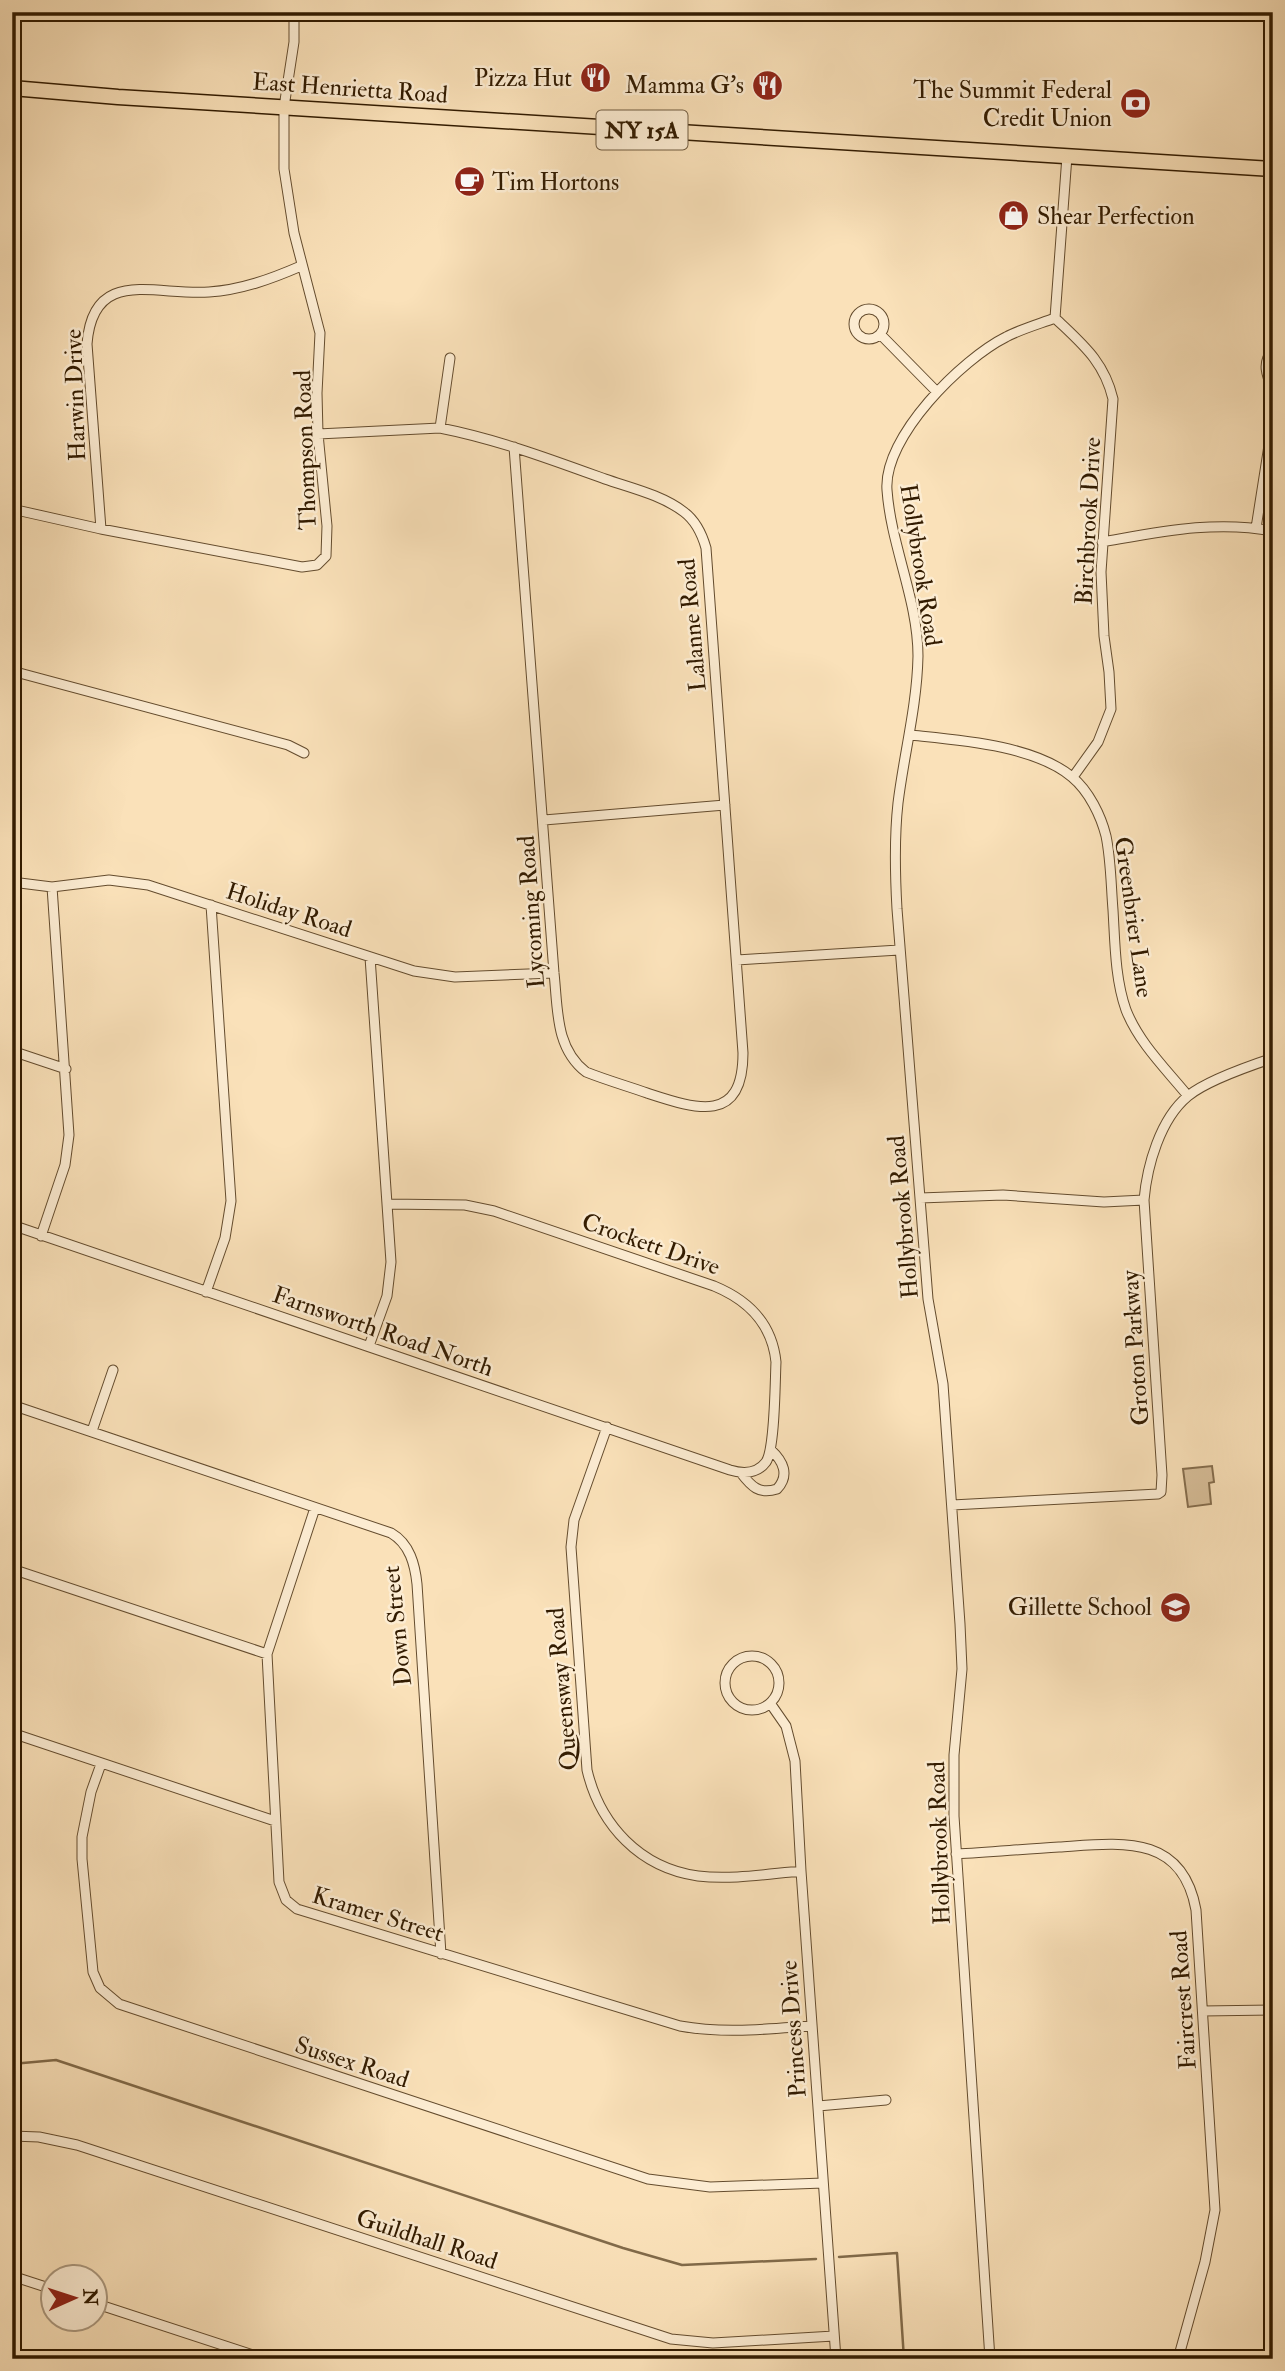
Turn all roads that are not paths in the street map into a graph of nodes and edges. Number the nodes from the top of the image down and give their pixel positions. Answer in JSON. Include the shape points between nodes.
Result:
{"nodes":[{"id":1,"x":294,"y":12,"type":"edge"},
{"id":2,"x":12,"y":89,"type":"edge"},
{"id":3,"x":284,"y":107,"type":"junction"},
{"id":4,"x":1067,"y":156,"type":"junction"},
{"id":5,"x":1273,"y":169,"type":"edge"},
{"id":6,"x":301,"y":266,"type":"junction"},
{"id":7,"x":1055,"y":318,"type":"junction"},
{"id":8,"x":880,"y":334,"type":"dead end"},
{"id":9,"x":1273,"y":350,"type":"edge"},
{"id":10,"x":450,"y":358,"type":"dead end"},
{"id":11,"x":1273,"y":390,"type":"edge"},
{"id":12,"x":937,"y":392,"type":"junction"},
{"id":13,"x":1273,"y":420,"type":"edge"},
{"id":14,"x":439,"y":428,"type":"junction"},
{"id":15,"x":318,"y":434,"type":"junction"},
{"id":16,"x":514,"y":447,"type":"junction"},
{"id":17,"x":12,"y":509,"type":"edge"},
{"id":18,"x":1256,"y":528,"type":"junction"},
{"id":19,"x":101,"y":529,"type":"junction"},
{"id":20,"x":1273,"y":531,"type":"edge"},
{"id":21,"x":1102,"y":542,"type":"junction"},
{"id":22,"x":12,"y":671,"type":"edge"},
{"id":23,"x":910,"y":735,"type":"junction"},
{"id":24,"x":304,"y":753,"type":"dead end"},
{"id":25,"x":1073,"y":777,"type":"junction"},
{"id":26,"x":725,"y":805,"type":"junction"},
{"id":27,"x":544,"y":820,"type":"junction"},
{"id":28,"x":12,"y":882,"type":"edge"},
{"id":29,"x":52,"y":887,"type":"junction"},
{"id":30,"x":211,"y":905,"type":"junction"},
{"id":31,"x":899,"y":950,"type":"junction"},
{"id":32,"x":370,"y":957,"type":"junction"},
{"id":33,"x":737,"y":960,"type":"junction"},
{"id":34,"x":554,"y":973,"type":"junction"},
{"id":35,"x":12,"y":1051,"type":"edge"},
{"id":36,"x":1273,"y":1058,"type":"edge"},
{"id":37,"x":66,"y":1069,"type":"junction"},
{"id":38,"x":1188,"y":1096,"type":"junction"},
{"id":39,"x":920,"y":1198,"type":"junction"},
{"id":40,"x":1144,"y":1200,"type":"junction"},
{"id":41,"x":388,"y":1204,"type":"junction"},
{"id":42,"x":12,"y":1225,"type":"edge"},
{"id":43,"x":41,"y":1236,"type":"junction"},
{"id":44,"x":206,"y":1292,"type":"junction"},
{"id":45,"x":369,"y":1346,"type":"junction"},
{"id":46,"x":113,"y":1370,"type":"dead end"},
{"id":47,"x":12,"y":1405,"type":"edge"},
{"id":48,"x":607,"y":1427,"type":"junction"},
{"id":49,"x":92,"y":1431,"type":"junction"},
{"id":50,"x":771,"y":1450,"type":"junction"},
{"id":51,"x":741,"y":1473,"type":"junction"},
{"id":52,"x":952,"y":1505,"type":"junction"},
{"id":53,"x":315,"y":1507,"type":"junction"},
{"id":54,"x":12,"y":1569,"type":"edge"},
{"id":55,"x":267,"y":1654,"type":"junction"},
{"id":56,"x":769,"y":1703,"type":"junction"},
{"id":57,"x":12,"y":1733,"type":"edge"},
{"id":58,"x":101,"y":1764,"type":"junction"},
{"id":59,"x":275,"y":1821,"type":"junction"},
{"id":60,"x":957,"y":1854,"type":"junction"},
{"id":61,"x":801,"y":1871,"type":"junction"},
{"id":62,"x":441,"y":1954,"type":"junction"},
{"id":63,"x":1273,"y":2010,"type":"edge"},
{"id":64,"x":1203,"y":2011,"type":"junction"},
{"id":65,"x":812,"y":2026,"type":"junction"},
{"id":66,"x":886,"y":2100,"type":"dead end"},
{"id":67,"x":818,"y":2105,"type":"junction"},
{"id":68,"x":12,"y":2137,"type":"edge"},
{"id":69,"x":823,"y":2183,"type":"junction"},
{"id":70,"x":12,"y":2276,"type":"edge"},
{"id":71,"x":38,"y":2284,"type":"edge"},
{"id":72,"x":108,"y":2308,"type":"edge"},
{"id":73,"x":834,"y":2336,"type":"junction"},
{"id":74,"x":265,"y":2359,"type":"edge"},
{"id":75,"x":836,"y":2359,"type":"edge"},
{"id":76,"x":990,"y":2359,"type":"edge"},
{"id":77,"x":1178,"y":2359,"type":"edge"}],
"edges":[{"from":1,"to":3,"type":"street","name":"Thompson Road"},
{"from":2,"to":3,"type":"main road","name":"East Henrietta Road","number":"NY 15A"},
{"from":3,"to":4,"type":"main road","name":"East Henrietta Road","number":"NY 15A"},
{"from":3,"to":6,"type":"street","name":"Thompson Road","via":[[284,169]]},
{"from":4,"to":5,"type":"main road","name":"East Henrietta Road","number":"NY 15A"},
{"from":4,"to":7,"type":"street"},
{"from":6,"to":15,"type":"street","name":"Thompson Road","via":[[320,333]]},
{"from":6,"to":19,"type":"street","name":"Harwin Drive","via":[[270,279],[210,292],[124,291],[111,295],[93,313],[87,344]]},
{"from":7,"to":12,"type":"street","name":"Hollybrook Road","via":[[992,345]]},
{"from":7,"to":21,"type":"street","name":"Birchbrook Drive","via":[[1100,364],[1113,399]]},
{"from":8,"to":12,"type":"street"},
{"from":9,"to":11,"type":"street","via":[[1265,367]]},
{"from":10,"to":14,"type":"street"},
{"from":12,"to":23,"type":"street","name":"Hollybrook Road","via":[[897,446],[887,476],[891,518],[917,639]]},
{"from":13,"to":18,"type":"street"},
{"from":14,"to":15,"type":"street","name":"Lalanne Road"},
{"from":14,"to":16,"type":"street","name":"Lalanne Road"},
{"from":15,"to":19,"type":"street","name":"Thompson Road","via":[[328,539],[326,556],[317,565],[302,567]]},
{"from":16,"to":26,"type":"street","name":"Lalanne Road","via":[[663,499],[696,524],[706,548]]},
{"from":16,"to":27,"type":"street","name":"Lycoming Road"},
{"from":17,"to":19,"type":"street","name":"Thompson Road"},
{"from":18,"to":20,"type":"street"},
{"from":18,"to":21,"type":"street","via":[[1200,526]]},
{"from":21,"to":25,"type":"street","name":"Birchbrook Drive","via":[[1111,709],[1098,742]]},
{"from":22,"to":24,"type":"street"},
{"from":23,"to":25,"type":"street","name":"Greenbrier Lane","via":[[1026,755]]},
{"from":23,"to":31,"type":"street","name":"Hollybrook Road","via":[[896,835]]},
{"from":25,"to":38,"type":"street","name":"Greenbrier Lane","via":[[1087,793],[1105,835],[1116,961],[1126,1010],[1154,1055]]},
{"from":26,"to":27,"type":"street"},
{"from":26,"to":33,"type":"street","name":"Lalanne Road"},
{"from":27,"to":34,"type":"street","name":"Lycoming Road"},
{"from":28,"to":29,"type":"street","name":"Holiday Road"},
{"from":29,"to":30,"type":"street","name":"Holiday Road","via":[[90,881],[130,882]]},
{"from":29,"to":37,"type":"street"},
{"from":30,"to":32,"type":"street","name":"Holiday Road"},
{"from":30,"to":44,"type":"street","via":[[231,1201],[225,1238]]},
{"from":31,"to":33,"type":"street"},
{"from":31,"to":39,"type":"street","name":"Hollybrook Road"},
{"from":32,"to":34,"type":"street","name":"Holiday Road","via":[[435,975]]},
{"from":32,"to":41,"type":"street"},
{"from":33,"to":34,"type":"street","name":"Lycoming Road","via":[[741,1083],[723,1103],[711,1107],[685,1106],[598,1077],[575,1063],[561,1035]]},
{"from":35,"to":37,"type":"street"},
{"from":36,"to":38,"type":"street","name":"Groton Parkway"},
{"from":37,"to":43,"type":"street","via":[[67,1155]]},
{"from":38,"to":40,"type":"street","name":"Groton Parkway","via":[[1157,1142]]},
{"from":39,"to":40,"type":"street","via":[[1003,1195]]},
{"from":39,"to":52,"type":"street","name":"Hollybrook Road","via":[[928,1298],[943,1384]]},
{"from":40,"to":52,"type":"street","name":"Groton Parkway","via":[[1161,1492]]},
{"from":41,"to":45,"type":"street","via":[[390,1286]]},
{"from":41,"to":50,"type":"street","name":"Crockett Drive","via":[[487,1209],[738,1297],[761,1319],[775,1349]]},
{"from":42,"to":43,"type":"street","name":"Farnsworth Road North"},
{"from":43,"to":44,"type":"street","name":"Farnsworth Road North"},
{"from":44,"to":45,"type":"street","name":"Farnsworth Road North"},
{"from":45,"to":48,"type":"street","name":"Farnsworth Road North"},
{"from":46,"to":49,"type":"street"},
{"from":47,"to":49,"type":"street","name":"Down Street"},
{"from":48,"to":51,"type":"street","name":"Farnsworth Road North"},
{"from":48,"to":61,"type":"street","name":"Queensway Road","via":[[574,1520],[571,1547],[587,1770],[596,1800],[613,1827],[635,1849],[673,1870],[711,1877]]},
{"from":49,"to":53,"type":"street","name":"Down Street"},
{"from":50,"to":51,"type":"street","via":[[761,1467]]},
{"from":50,"to":51,"type":"street","name":"Crockett Drive","via":[[784,1467],[777,1489],[756,1489]]},
{"from":52,"to":60,"type":"street","name":"Hollybrook Road","via":[[962,1651],[953,1783]]},
{"from":53,"to":55,"type":"street","name":"Kramer Street"},
{"from":53,"to":62,"type":"street","name":"Down Street","via":[[396,1536],[413,1563]]},
{"from":54,"to":55,"type":"street"},
{"from":55,"to":59,"type":"street","name":"Kramer Street"},
{"from":56,"to":56,"type":"street","via":[[744,1709],[730,1699],[725,1682],[731,1665],[746,1656],[771,1664],[778,1688]]},
{"from":56,"to":61,"type":"street","name":"Princess Drive","via":[[786,1726],[794,1751]]},
{"from":57,"to":58,"type":"street"},
{"from":58,"to":59,"type":"street"},
{"from":58,"to":69,"type":"street","name":"Sussex Road","via":[[85,1816],[82,1859],[93,1972],[100,1988],[119,2004],[641,2178],[710,2187]]},
{"from":59,"to":62,"type":"street","name":"Kramer Street","via":[[279,1882],[291,1906]]},
{"from":60,"to":64,"type":"street","name":"Faircrest Road","via":[[1123,1843],[1164,1855],[1186,1878],[1194,1898]]},
{"from":60,"to":76,"type":"street","name":"Hollybrook Road"},
{"from":61,"to":65,"type":"street","name":"Princess Drive"},
{"from":62,"to":65,"type":"street","name":"Kramer Street","via":[[680,2026],[713,2031]]},
{"from":63,"to":64,"type":"street"},
{"from":64,"to":77,"type":"street","name":"Faircrest Road","via":[[1215,2210]]},
{"from":65,"to":67,"type":"street","name":"Princess Drive"},
{"from":66,"to":67,"type":"street"},
{"from":67,"to":69,"type":"street","name":"Princess Drive"},
{"from":68,"to":73,"type":"street","name":"Guildhall Road","via":[[77,2145],[671,2339],[713,2343]]},
{"from":69,"to":73,"type":"street","name":"Princess Drive"},
{"from":70,"to":71,"type":"street"},
{"from":72,"to":74,"type":"street"},
{"from":73,"to":75,"type":"street","name":"Princess Drive"}]}
